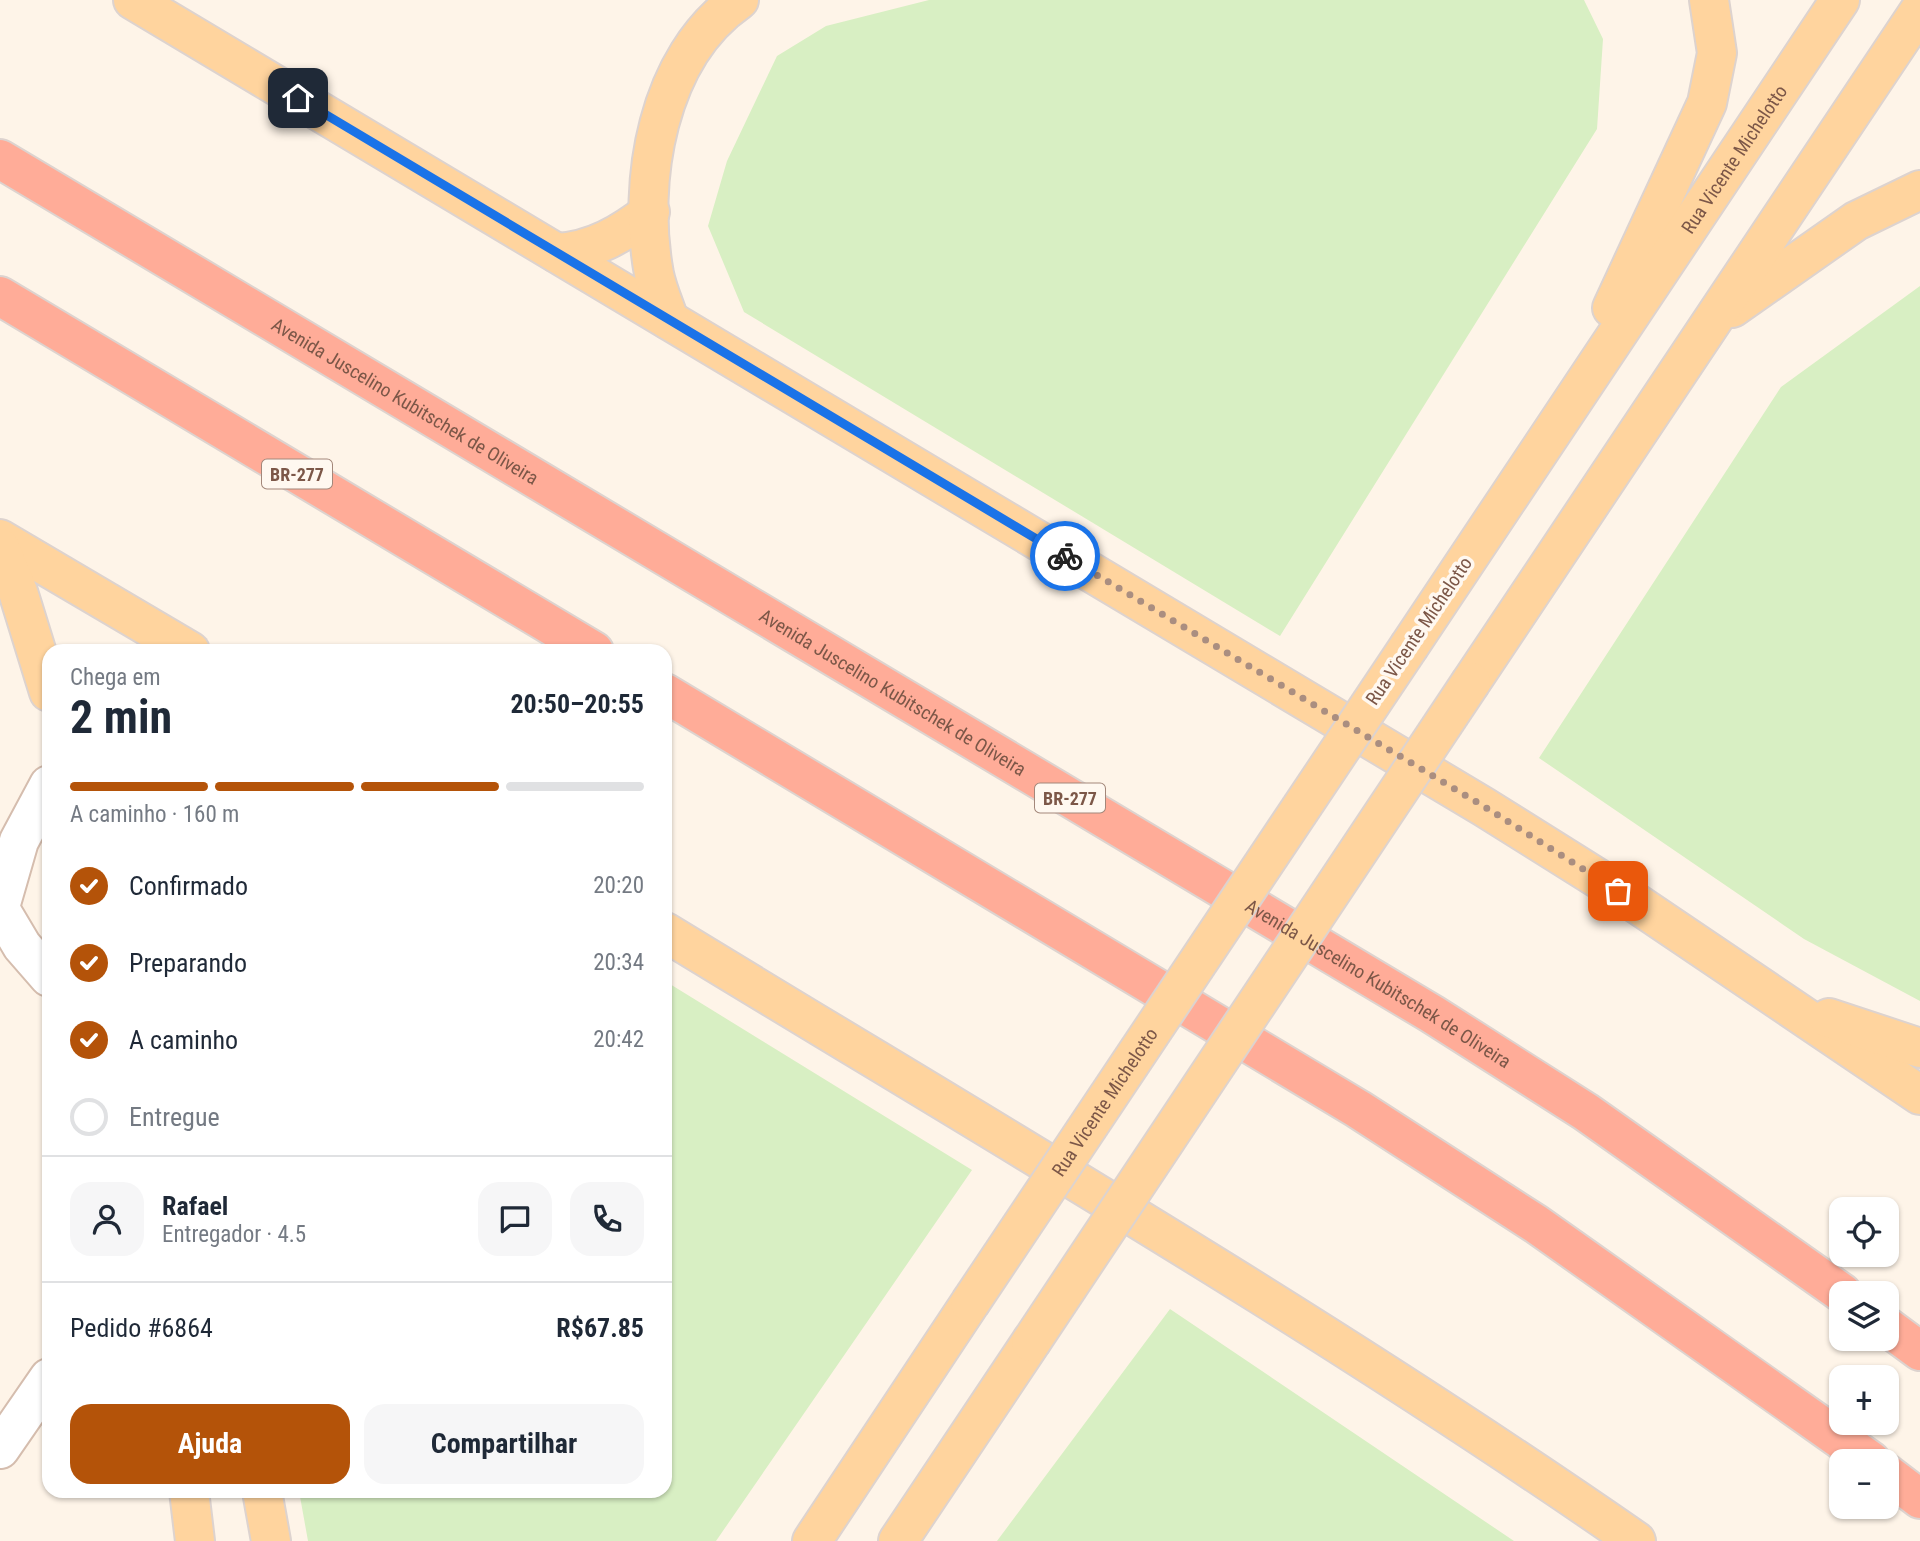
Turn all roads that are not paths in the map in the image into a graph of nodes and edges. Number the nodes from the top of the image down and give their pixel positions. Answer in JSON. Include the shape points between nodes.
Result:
{"nodes":[{"id":1,"x":133,"y":0,"type":"edge"},
{"id":2,"x":739,"y":0,"type":"edge"},
{"id":3,"x":1709,"y":0,"type":"edge"},
{"id":4,"x":1840,"y":0,"type":"edge"},
{"id":5,"x":1920,"y":10,"type":"edge"},
{"id":6,"x":0,"y":159,"type":"edge"},
{"id":7,"x":1920,"y":190,"type":"edge"},
{"id":8,"x":650,"y":212,"type":"junction"},
{"id":9,"x":557,"y":253,"type":"junction"},
{"id":10,"x":0,"y":296,"type":"edge"},
{"id":11,"x":669,"y":320,"type":"junction"},
{"id":12,"x":1710,"y":324,"type":"junction"},
{"id":13,"x":1562,"y":417,"type":"junction"},
{"id":14,"x":0,"y":538,"type":"edge"},
{"id":15,"x":0,"y":548,"type":"edge"},
{"id":16,"x":178,"y":644,"type":"edge"},
{"id":17,"x":582,"y":644,"type":"edge"},
{"id":18,"x":42,"y":669,"type":"edge"},
{"id":19,"x":672,"y":697,"type":"edge"},
{"id":20,"x":42,"y":798,"type":"edge"},
{"id":21,"x":0,"y":908,"type":"edge"},
{"id":22,"x":672,"y":936,"type":"edge"},
{"id":23,"x":42,"y":969,"type":"edge"},
{"id":24,"x":1788,"y":1005,"type":"junction"},
{"id":25,"x":1920,"y":1048,"type":"edge"},
{"id":26,"x":1920,"y":1095,"type":"edge"},
{"id":27,"x":1829,"y":1284,"type":"edge"},
{"id":28,"x":1899,"y":1335,"type":"edge"},
{"id":29,"x":1920,"y":1350,"type":"edge"},
{"id":30,"x":42,"y":1388,"type":"edge"},
{"id":31,"x":0,"y":1448,"type":"edge"},
{"id":32,"x":1854,"y":1449,"type":"edge"},
{"id":33,"x":1899,"y":1483,"type":"edge"},
{"id":34,"x":190,"y":1498,"type":"edge"},
{"id":35,"x":263,"y":1498,"type":"edge"},
{"id":36,"x":1920,"y":1499,"type":"edge"},
{"id":37,"x":195,"y":1541,"type":"edge"},
{"id":38,"x":271,"y":1541,"type":"edge"},
{"id":39,"x":812,"y":1541,"type":"edge"},
{"id":40,"x":898,"y":1541,"type":"edge"},
{"id":41,"x":1636,"y":1541,"type":"edge"}],
"edges":[{"from":1,"to":9,"type":"main road"},
{"from":2,"to":8,"type":"main road","via":[[721,12],[694,43],[678,74],[659,125]]},
{"from":3,"to":13,"type":"main road","via":[[1717,52],[1707,103]]},
{"from":4,"to":13,"type":"main road","name":"Rua Vicente Michelotto"},
{"from":5,"to":12,"type":"main road"},
{"from":6,"to":27,"type":"highway","name":"Avenida Juscelino Kubitschek de Oliveira","number":"BR-277","via":[[1432,1014],[1597,1119]]},
{"from":7,"to":12,"type":"main road","via":[[1856,221]]},
{"from":8,"to":9,"type":"main road","via":[[608,241]]},
{"from":8,"to":11,"type":"main road","via":[[654,276]]},
{"from":9,"to":11,"type":"main road"},
{"from":10,"to":17,"type":"highway","number":"BR-277"},
{"from":11,"to":24,"type":"main road","via":[[1485,807]]},
{"from":12,"to":40,"type":"main road","bridge":true},
{"from":13,"to":39,"type":"main road","name":"Rua Vicente Michelotto","bridge":true},
{"from":14,"to":16,"type":"main road"},
{"from":15,"to":18,"type":"main road"},
{"from":19,"to":32,"type":"highway","via":[[1358,1108],[1536,1224]]},
{"from":20,"to":21,"type":"street","via":[[19,841]]},
{"from":21,"to":23,"type":"street"},
{"from":22,"to":41,"type":"main road","via":[[1221,1270]]},
{"from":24,"to":25,"type":"main road"},
{"from":24,"to":26,"type":"main road"},
{"from":28,"to":29,"type":"highway"},
{"from":30,"to":31,"type":"street"},
{"from":33,"to":36,"type":"highway"},
{"from":34,"to":37,"type":"main road"},
{"from":35,"to":38,"type":"main road"}]}
